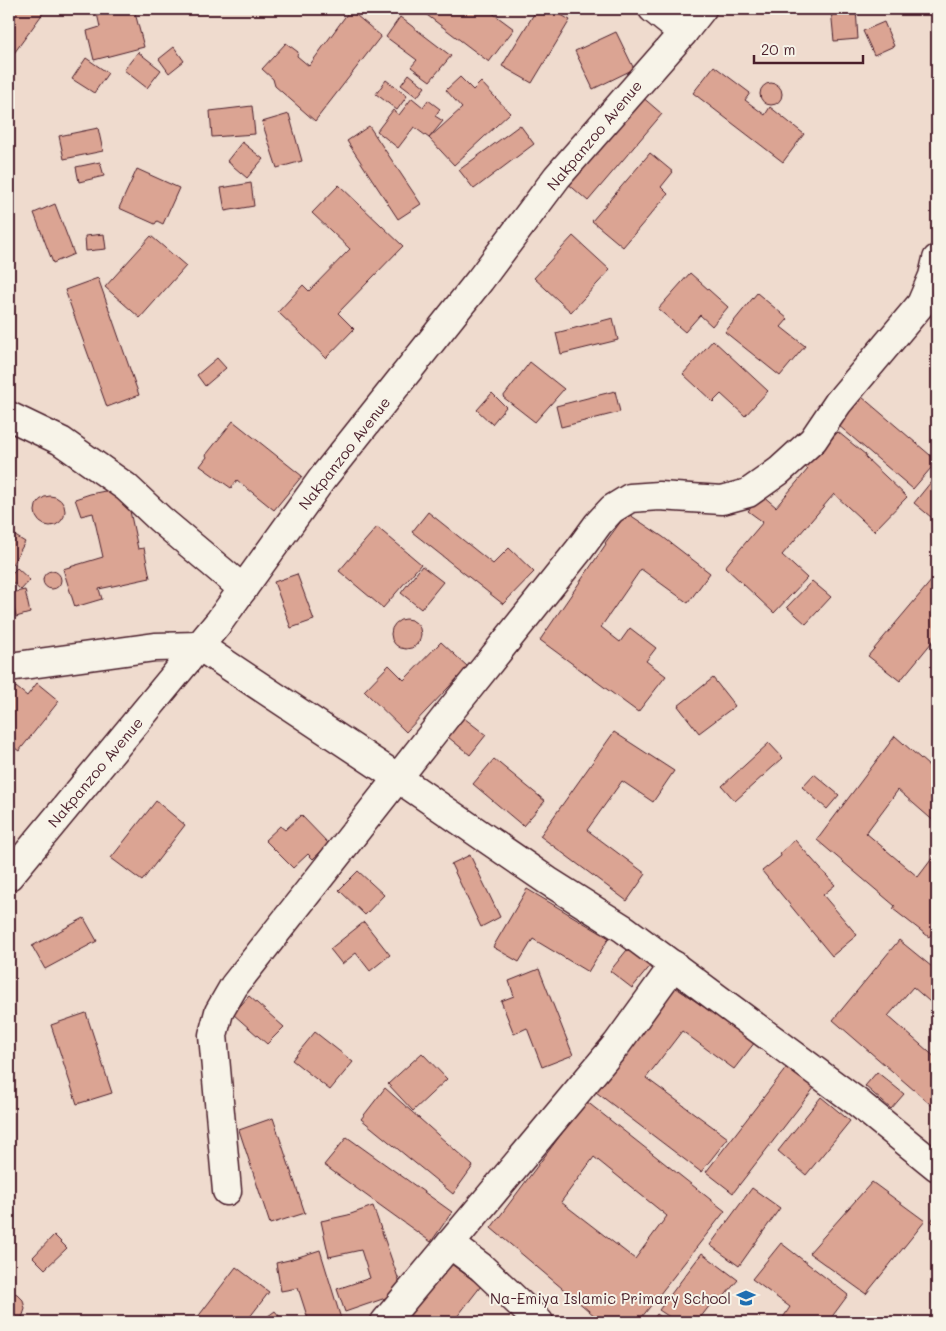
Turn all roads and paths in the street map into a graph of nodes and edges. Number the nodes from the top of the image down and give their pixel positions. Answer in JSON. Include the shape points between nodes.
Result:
{"nodes":[{"id":1,"x":652,"y":9,"type":"edge"},
{"id":2,"x":702,"y":9,"type":"edge"},
{"id":3,"x":683,"y":33,"type":"junction"},
{"id":4,"x":937,"y":260,"type":"edge"},
{"id":5,"x":9,"y":416,"type":"edge"},
{"id":6,"x":243,"y":589,"type":"junction"},
{"id":7,"x":199,"y":646,"type":"junction"},
{"id":8,"x":9,"y":667,"type":"edge"},
{"id":9,"x":398,"y":778,"type":"junction"},
{"id":10,"x":9,"y":876,"type":"edge"},
{"id":11,"x":674,"y":966,"type":"junction"},
{"id":12,"x":937,"y":1167,"type":"edge"},
{"id":13,"x":227,"y":1191,"type":"dead end"},
{"id":14,"x":450,"y":1244,"type":"junction"},
{"id":15,"x":386,"y":1322,"type":"edge"},
{"id":16,"x":539,"y":1322,"type":"edge"}],
"edges":[{"from":1,"to":3,"type":"street"},
{"from":2,"to":3,"type":"street","name":"Nakpanzoo Avenue"},
{"from":3,"to":6,"type":"street","name":"Nakpanzoo Avenue","via":[[557,177],[322,479]]},
{"from":4,"to":9,"type":"street","via":[[921,304],[838,403],[813,440],[779,470],[748,493],[722,500],[659,496],[630,498],[612,508]]},
{"from":5,"to":6,"type":"street","via":[[61,441],[126,487]]},
{"from":6,"to":7,"type":"street","name":"Nakpanzoo Avenue"},
{"from":7,"to":8,"type":"street","via":[[155,647]]},
{"from":7,"to":9,"type":"street"},
{"from":7,"to":10,"type":"street","name":"Nakpanzoo Avenue"},
{"from":9,"to":11,"type":"street"},
{"from":9,"to":13,"type":"street","via":[[234,986],[219,1012],[213,1035]]},
{"from":11,"to":12,"type":"street","via":[[857,1102]]},
{"from":11,"to":14,"type":"street","via":[[616,1044]]},
{"from":14,"to":15,"type":"street"},
{"from":14,"to":16,"type":"street","via":[[481,1267]]}]}
